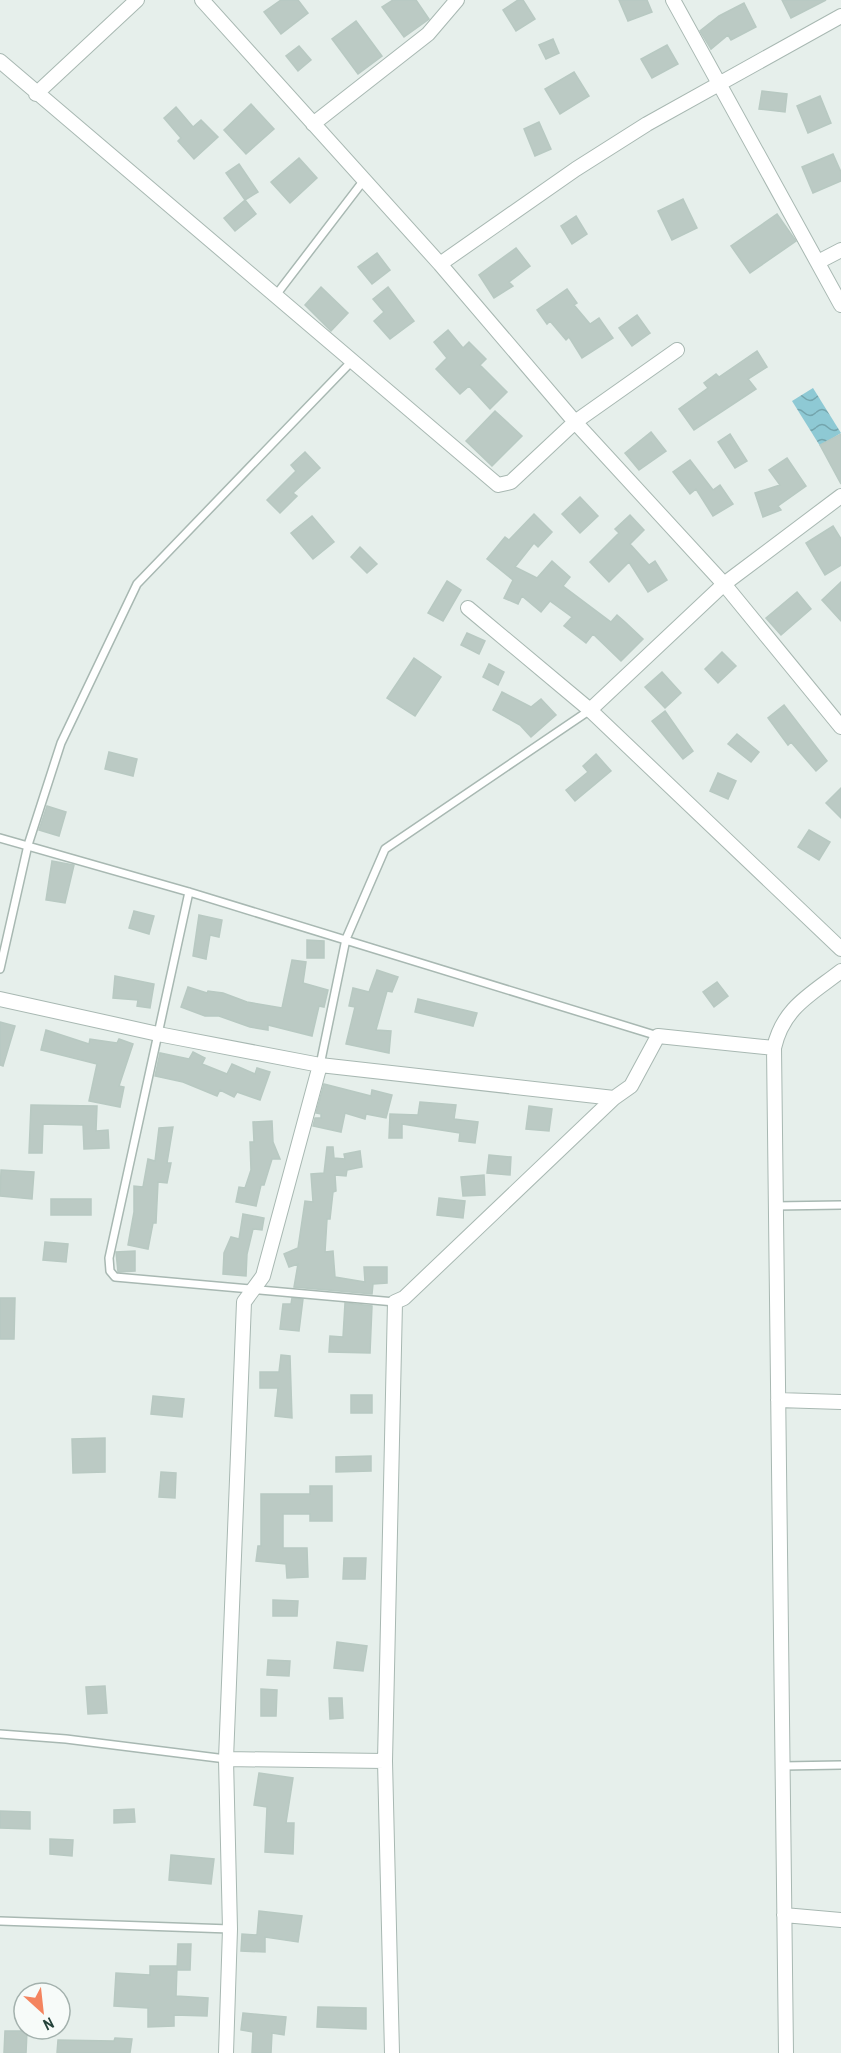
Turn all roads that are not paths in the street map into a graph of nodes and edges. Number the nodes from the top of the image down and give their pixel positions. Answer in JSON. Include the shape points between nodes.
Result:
{"nodes":[{"id":1,"x":137,"y":0,"type":"edge"},
{"id":2,"x":202,"y":0,"type":"edge"},
{"id":3,"x":457,"y":0,"type":"edge"},
{"id":4,"x":673,"y":0,"type":"edge"},
{"id":5,"x":841,"y":16,"type":"edge"},
{"id":6,"x":0,"y":61,"type":"edge"},
{"id":7,"x":720,"y":83,"type":"junction"},
{"id":8,"x":36,"y":94,"type":"junction"},
{"id":9,"x":313,"y":124,"type":"junction"},
{"id":10,"x":364,"y":180,"type":"junction"},
{"id":11,"x":841,"y":250,"type":"edge"},
{"id":12,"x":818,"y":262,"type":"junction"},
{"id":13,"x":440,"y":264,"type":"junction"},
{"id":14,"x":276,"y":295,"type":"junction"},
{"id":15,"x":841,"y":305,"type":"edge"},
{"id":16,"x":677,"y":350,"type":"dead end"},
{"id":17,"x":353,"y":360,"type":"junction"},
{"id":18,"x":575,"y":422,"type":"junction"},
{"id":19,"x":841,"y":496,"type":"edge"},
{"id":20,"x":724,"y":584,"type":"junction"},
{"id":21,"x":468,"y":608,"type":"dead end"},
{"id":22,"x":590,"y":710,"type":"junction"},
{"id":23,"x":841,"y":727,"type":"edge"},
{"id":24,"x":0,"y":838,"type":"edge"},
{"id":25,"x":28,"y":845,"type":"junction"},
{"id":26,"x":189,"y":892,"type":"junction"},
{"id":27,"x":346,"y":939,"type":"junction"},
{"id":28,"x":841,"y":949,"type":"edge"},
{"id":29,"x":0,"y":969,"type":"edge"},
{"id":30,"x":841,"y":971,"type":"edge"},
{"id":31,"x":0,"y":999,"type":"edge"},
{"id":32,"x":158,"y":1034,"type":"junction"},
{"id":33,"x":658,"y":1036,"type":"junction"},
{"id":34,"x":774,"y":1048,"type":"junction"},
{"id":35,"x":320,"y":1065,"type":"junction"},
{"id":36,"x":614,"y":1098,"type":"junction"},
{"id":37,"x":841,"y":1205,"type":"edge"},
{"id":38,"x":775,"y":1206,"type":"junction"},
{"id":39,"x":252,"y":1288,"type":"junction"},
{"id":40,"x":395,"y":1302,"type":"junction"},
{"id":41,"x":778,"y":1400,"type":"junction"},
{"id":42,"x":841,"y":1402,"type":"edge"},
{"id":43,"x":0,"y":1734,"type":"edge"},
{"id":44,"x":226,"y":1759,"type":"junction"},
{"id":45,"x":385,"y":1761,"type":"junction"},
{"id":46,"x":841,"y":1765,"type":"edge"},
{"id":47,"x":783,"y":1766,"type":"junction"},
{"id":48,"x":784,"y":1916,"type":"junction"},
{"id":49,"x":841,"y":1920,"type":"edge"},
{"id":50,"x":0,"y":1921,"type":"edge"},
{"id":51,"x":230,"y":1929,"type":"junction"},
{"id":52,"x":226,"y":2053,"type":"edge"},
{"id":53,"x":392,"y":2053,"type":"edge"},
{"id":54,"x":786,"y":2053,"type":"edge"}],
"edges":[{"from":1,"to":8,"type":"street"},
{"from":2,"to":9,"type":"street"},
{"from":3,"to":9,"type":"street","via":[[429,34]]},
{"from":4,"to":7,"type":"street"},
{"from":5,"to":7,"type":"street"},
{"from":6,"to":8,"type":"street"},
{"from":7,"to":12,"type":"street"},
{"from":7,"to":13,"type":"street","via":[[576,169]]},
{"from":8,"to":14,"type":"street"},
{"from":9,"to":10,"type":"street"},
{"from":10,"to":13,"type":"street"},
{"from":10,"to":14,"type":"lane"},
{"from":11,"to":12,"type":"street"},
{"from":12,"to":15,"type":"street"},
{"from":13,"to":18,"type":"street"},
{"from":14,"to":17,"type":"street"},
{"from":16,"to":18,"type":"street"},
{"from":17,"to":18,"type":"street","via":[[498,485],[512,483]]},
{"from":17,"to":25,"type":"lane","via":[[137,584],[62,742]]},
{"from":18,"to":20,"type":"street"},
{"from":19,"to":20,"type":"street"},
{"from":20,"to":22,"type":"street"},
{"from":20,"to":23,"type":"street"},
{"from":21,"to":22,"type":"street"},
{"from":22,"to":27,"type":"lane","via":[[385,849]]},
{"from":22,"to":28,"type":"street"},
{"from":24,"to":25,"type":"lane"},
{"from":25,"to":26,"type":"lane"},
{"from":25,"to":29,"type":"lane"},
{"from":26,"to":27,"type":"lane"},
{"from":26,"to":32,"type":"lane"},
{"from":27,"to":33,"type":"lane"},
{"from":27,"to":35,"type":"lane"},
{"from":30,"to":34,"type":"street","via":[[795,1006],[778,1028]]},
{"from":31,"to":32,"type":"street"},
{"from":32,"to":35,"type":"street"},
{"from":32,"to":39,"type":"lane","via":[[109,1258],[110,1271],[115,1277]]},
{"from":33,"to":34,"type":"street"},
{"from":33,"to":36,"type":"street","via":[[631,1086]]},
{"from":34,"to":38,"type":"street"},
{"from":35,"to":36,"type":"street"},
{"from":35,"to":39,"type":"street","via":[[263,1276]]},
{"from":36,"to":40,"type":"street","via":[[404,1298]]},
{"from":37,"to":38,"type":"lane"},
{"from":38,"to":41,"type":"street"},
{"from":39,"to":40,"type":"lane"},
{"from":39,"to":44,"type":"street","via":[[244,1302]]},
{"from":40,"to":45,"type":"street"},
{"from":41,"to":42,"type":"street"},
{"from":41,"to":47,"type":"street"},
{"from":43,"to":44,"type":"lane"},
{"from":44,"to":45,"type":"street"},
{"from":44,"to":51,"type":"street"},
{"from":45,"to":53,"type":"street"},
{"from":46,"to":47,"type":"lane"},
{"from":47,"to":48,"type":"street"},
{"from":48,"to":49,"type":"street"},
{"from":48,"to":54,"type":"street"},
{"from":50,"to":51,"type":"lane"},
{"from":51,"to":52,"type":"street"}]}
